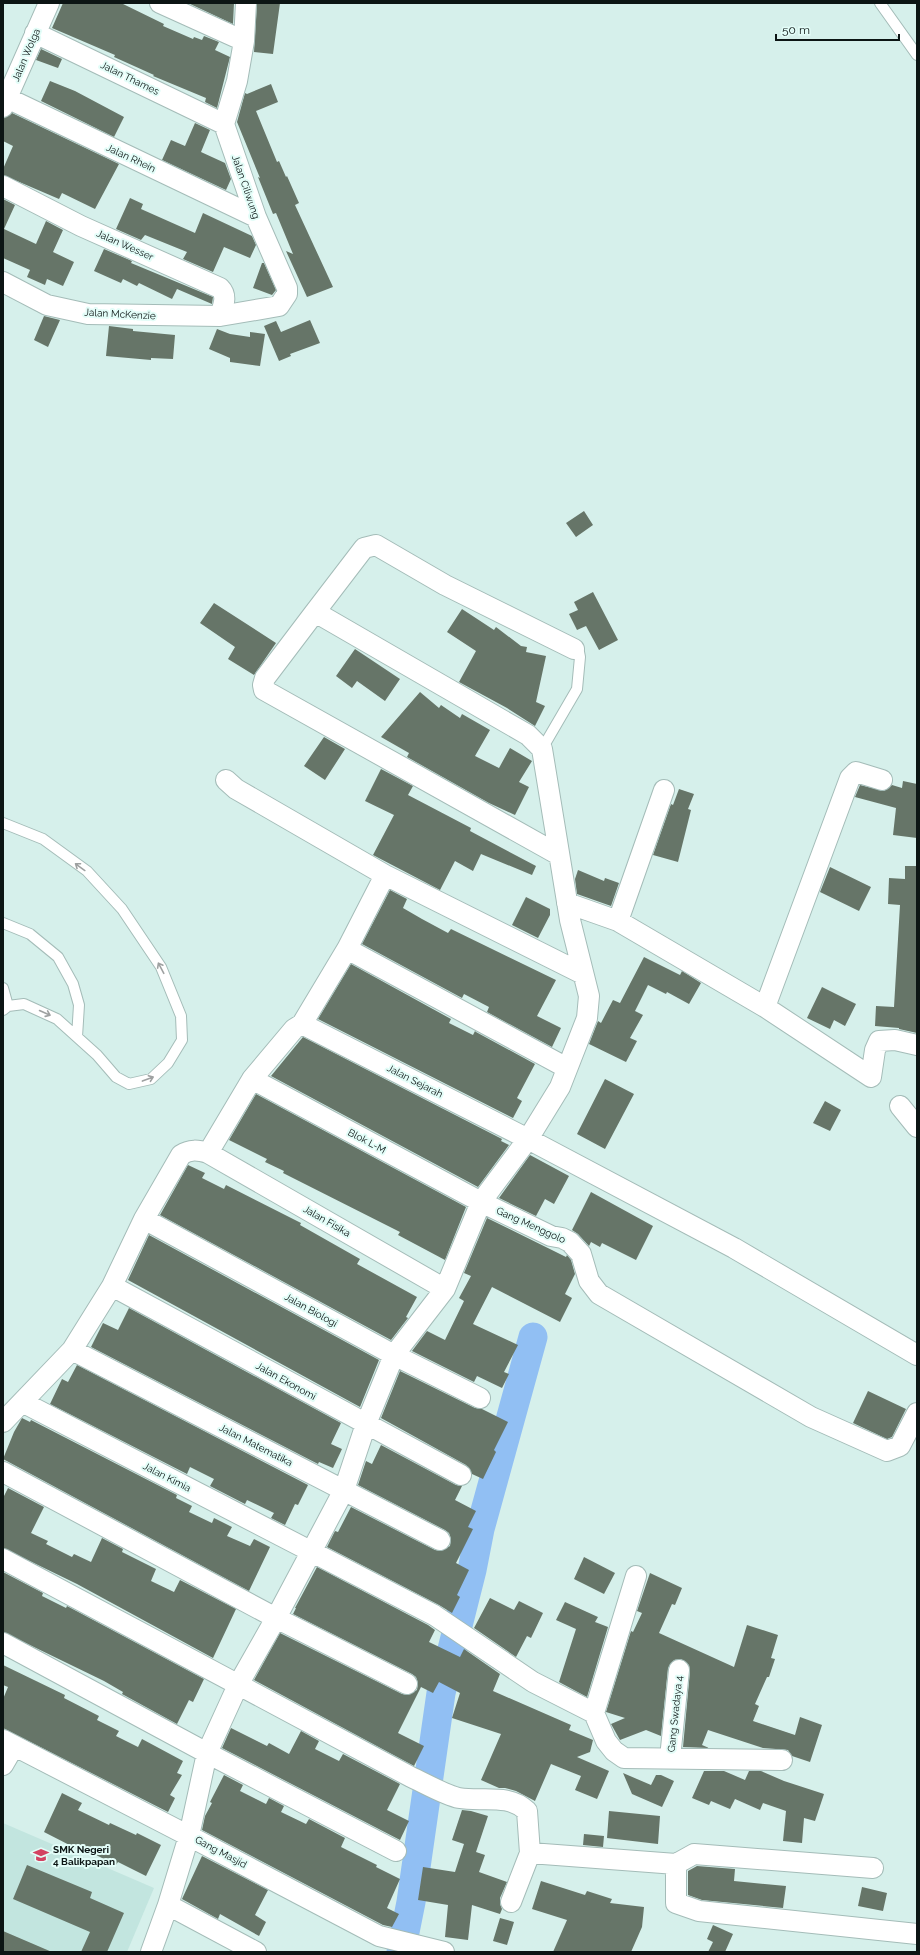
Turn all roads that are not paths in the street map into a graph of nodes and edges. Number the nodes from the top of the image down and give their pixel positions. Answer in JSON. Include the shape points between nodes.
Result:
{"nodes":[{"id":1,"x":49,"y":3,"type":"edge"},
{"id":2,"x":160,"y":3,"type":"edge"},
{"id":3,"x":246,"y":3,"type":"edge"},
{"id":4,"x":880,"y":3,"type":"edge"},
{"id":5,"x":35,"y":33,"type":"junction"},
{"id":6,"x":244,"y":41,"type":"junction"},
{"id":7,"x":917,"y":55,"type":"edge"},
{"id":8,"x":5,"y":103,"type":"edge"},
{"id":9,"x":224,"y":124,"type":"junction"},
{"id":10,"x":3,"y":186,"type":"edge"},
{"id":11,"x":256,"y":217,"type":"junction"},
{"id":12,"x":3,"y":282,"type":"edge"},
{"id":13,"x":220,"y":316,"type":"junction"},
{"id":14,"x":315,"y":612,"type":"junction"},
{"id":15,"x":574,"y":649,"type":"joint"},
{"id":16,"x":542,"y":749,"type":"junction"},
{"id":17,"x":226,"y":780,"type":"dead end"},
{"id":18,"x":882,"y":780,"type":"dead end"},
{"id":19,"x":664,"y":790,"type":"dead end"},
{"id":20,"x":3,"y":823,"type":"edge"},
{"id":21,"x":559,"y":855,"type":"junction"},
{"id":22,"x":385,"y":875,"type":"junction"},
{"id":23,"x":567,"y":902,"type":"junction"},
{"id":24,"x":618,"y":921,"type":"junction"},
{"id":25,"x":3,"y":922,"type":"edge"},
{"id":26,"x":347,"y":949,"type":"junction"},
{"id":27,"x":583,"y":974,"type":"junction"},
{"id":28,"x":3,"y":988,"type":"edge"},
{"id":29,"x":765,"y":1007,"type":"junction"},
{"id":30,"x":6,"y":1008,"type":"edge"},
{"id":31,"x":302,"y":1024,"type":"junction"},
{"id":32,"x":77,"y":1037,"type":"junction"},
{"id":33,"x":917,"y":1045,"type":"edge"},
{"id":34,"x":567,"y":1068,"type":"junction"},
{"id":35,"x":252,"y":1079,"type":"junction"},
{"id":36,"x":900,"y":1106,"type":"dead end"},
{"id":37,"x":917,"y":1127,"type":"edge"},
{"id":38,"x":528,"y":1139,"type":"junction"},
{"id":39,"x":208,"y":1153,"type":"junction"},
{"id":40,"x":481,"y":1202,"type":"junction"},
{"id":41,"x":144,"y":1219,"type":"junction"},
{"id":42,"x":112,"y":1286,"type":"junction"},
{"id":43,"x":445,"y":1289,"type":"junction"},
{"id":44,"x":72,"y":1350,"type":"junction"},
{"id":45,"x":394,"y":1355,"type":"junction"},
{"id":46,"x":917,"y":1355,"type":"edge"},
{"id":47,"x":480,"y":1398,"type":"dead end"},
{"id":48,"x":24,"y":1403,"type":"junction"},
{"id":49,"x":917,"y":1413,"type":"edge"},
{"id":50,"x":3,"y":1422,"type":"edge"},
{"id":51,"x":366,"y":1424,"type":"junction"},
{"id":52,"x":3,"y":1472,"type":"edge"},
{"id":53,"x":461,"y":1475,"type":"dead end"},
{"id":54,"x":344,"y":1490,"type":"junction"},
{"id":55,"x":440,"y":1540,"type":"dead end"},
{"id":56,"x":311,"y":1550,"type":"junction"},
{"id":57,"x":3,"y":1559,"type":"edge"},
{"id":58,"x":636,"y":1576,"type":"dead end"},
{"id":59,"x":276,"y":1618,"type":"junction"},
{"id":60,"x":3,"y":1643,"type":"edge"},
{"id":61,"x":679,"y":1670,"type":"dead end"},
{"id":62,"x":407,"y":1684,"type":"dead end"},
{"id":63,"x":238,"y":1685,"type":"junction"},
{"id":64,"x":594,"y":1713,"type":"junction"},
{"id":65,"x":8,"y":1743,"type":"edge"},
{"id":66,"x":207,"y":1753,"type":"junction"},
{"id":67,"x":670,"y":1758,"type":"junction"},
{"id":68,"x":782,"y":1760,"type":"dead end"},
{"id":69,"x":3,"y":1766,"type":"edge"},
{"id":70,"x":189,"y":1836,"type":"junction"},
{"id":71,"x":396,"y":1851,"type":"dead end"},
{"id":72,"x":530,"y":1853,"type":"junction"},
{"id":73,"x":676,"y":1864,"type":"junction"},
{"id":74,"x":873,"y":1868,"type":"dead end"},
{"id":75,"x":511,"y":1902,"type":"dead end"},
{"id":76,"x":168,"y":1905,"type":"junction"},
{"id":77,"x":917,"y":1934,"type":"edge"},
{"id":78,"x":150,"y":1952,"type":"edge"},
{"id":79,"x":256,"y":1952,"type":"edge"},
{"id":80,"x":441,"y":1952,"type":"edge"}],
"edges":[{"from":1,"to":5,"type":"street","name":"Jalan Wolga"},
{"from":2,"to":6,"type":"street"},
{"from":3,"to":6,"type":"street"},
{"from":4,"to":7,"type":"lane"},
{"from":5,"to":8,"type":"street","name":"Jalan Wolga"},
{"from":5,"to":9,"type":"street","name":"Jalan Thames"},
{"from":6,"to":9,"type":"street","via":[[237,81]]},
{"from":8,"to":11,"type":"street","name":"Jalan Rhein"},
{"from":9,"to":11,"type":"street","name":"Jalan Ciliwung"},
{"from":10,"to":13,"type":"street","name":"Jalan Wesser","via":[[82,226],[215,285],[224,295]]},
{"from":11,"to":13,"type":"street","name":"Jalan Ciliwung","via":[[287,288],[287,294],[280,306]]},
{"from":12,"to":13,"type":"street","name":"Jalan McKenzie","via":[[47,305],[88,314]]},
{"from":14,"to":15,"type":"street","via":[[364,548],[376,545],[445,585]]},
{"from":14,"to":16,"type":"street","via":[[528,735]]},
{"from":14,"to":21,"type":"street","via":[[265,678],[264,690]]},
{"from":15,"to":16,"type":"lane","via":[[579,652],[580,657],[577,689]]},
{"from":16,"to":21,"type":"street"},
{"from":17,"to":22,"type":"street","via":[[236,789]]},
{"from":18,"to":29,"type":"street","via":[[856,772],[850,778]]},
{"from":19,"to":24,"type":"street"},
{"from":32,"to":20,"type":"lane","one_way":true,"via":[[116,1077],[129,1084],[151,1079],[168,1063],[182,1040],[182,1016],[161,967],[122,908],[86,871],[42,839]]},
{"from":21,"to":23,"type":"street"},
{"from":22,"to":26,"type":"street"},
{"from":22,"to":27,"type":"street"},
{"from":23,"to":24,"type":"street"},
{"from":23,"to":27,"type":"street"},
{"from":24,"to":29,"type":"street"},
{"from":25,"to":32,"type":"lane","via":[[30,934],[58,957],[73,984],[79,1005]]},
{"from":26,"to":31,"type":"street"},
{"from":26,"to":34,"type":"street"},
{"from":27,"to":34,"type":"street","via":[[589,996],[587,1018]]},
{"from":28,"to":30,"type":"lane"},
{"from":29,"to":33,"type":"street","via":[[871,1077],[878,1041],[895,1040]]},
{"from":30,"to":32,"type":"lane","one_way":true,"via":[[24,1004],[57,1019]]},
{"from":31,"to":35,"type":"street","via":[[294,1029]]},
{"from":31,"to":38,"type":"street","name":"Jalan Sejarah"},
{"from":34,"to":38,"type":"street","via":[[560,1087]]},
{"from":35,"to":39,"type":"street"},
{"from":35,"to":40,"type":"street","name":"Blok L-M"},
{"from":36,"to":37,"type":"street"},
{"from":38,"to":40,"type":"street"},
{"from":38,"to":46,"type":"street","name":"Jalan Sejarah","via":[[734,1248]]},
{"from":39,"to":41,"type":"street","via":[[194,1151],[181,1155]]},
{"from":39,"to":43,"type":"street","name":"Jalan Fisika"},
{"from":40,"to":43,"type":"street"},
{"from":40,"to":49,"type":"street","name":"Gang Menggolo","via":[[551,1236],[570,1242],[581,1254],[589,1281],[599,1294],[811,1417],[886,1451],[900,1446]]},
{"from":41,"to":42,"type":"street"},
{"from":41,"to":45,"type":"street","name":"Jalan Biologi"},
{"from":42,"to":44,"type":"street"},
{"from":42,"to":51,"type":"street","name":"Jalan Ekonomi"},
{"from":43,"to":45,"type":"street"},
{"from":44,"to":48,"type":"street"},
{"from":44,"to":54,"type":"street","name":"Jalan Matematika"},
{"from":45,"to":47,"type":"street","name":"Jalan Biologi"},
{"from":45,"to":51,"type":"street"},
{"from":48,"to":50,"type":"street"},
{"from":48,"to":56,"type":"street","name":"Jalan Kimia"},
{"from":51,"to":53,"type":"street","name":"Jalan Ekonomi"},
{"from":51,"to":54,"type":"street"},
{"from":52,"to":59,"type":"street"},
{"from":54,"to":55,"type":"street","name":"Jalan Matematika"},
{"from":54,"to":56,"type":"street"},
{"from":56,"to":59,"type":"street"},
{"from":56,"to":64,"type":"street","name":"Jalan Kimia","via":[[434,1615],[533,1682]]},
{"from":57,"to":63,"type":"street"},
{"from":58,"to":64,"type":"street"},
{"from":59,"to":62,"type":"street"},
{"from":59,"to":63,"type":"street"},
{"from":60,"to":66,"type":"street"},
{"from":61,"to":67,"type":"street","name":"Gang Swadaya 4"},
{"from":63,"to":66,"type":"street"},
{"from":63,"to":72,"type":"street","via":[[411,1777],[458,1798],[510,1800],[520,1804],[527,1810]]},
{"from":64,"to":67,"type":"street","via":[[606,1741],[614,1752],[624,1758]]},
{"from":65,"to":69,"type":"street"},
{"from":65,"to":70,"type":"street","name":"Gang Masjid"},
{"from":66,"to":70,"type":"street"},
{"from":66,"to":71,"type":"street"},
{"from":67,"to":68,"type":"street"},
{"from":70,"to":76,"type":"street"},
{"from":70,"to":80,"type":"street","name":"Gang Masjid","via":[[379,1936]]},
{"from":72,"to":73,"type":"street"},
{"from":72,"to":75,"type":"street"},
{"from":73,"to":74,"type":"street","via":[[694,1854]]},
{"from":73,"to":77,"type":"street","via":[[676,1902],[699,1911]]},
{"from":76,"to":78,"type":"street"},
{"from":76,"to":79,"type":"street"}]}
